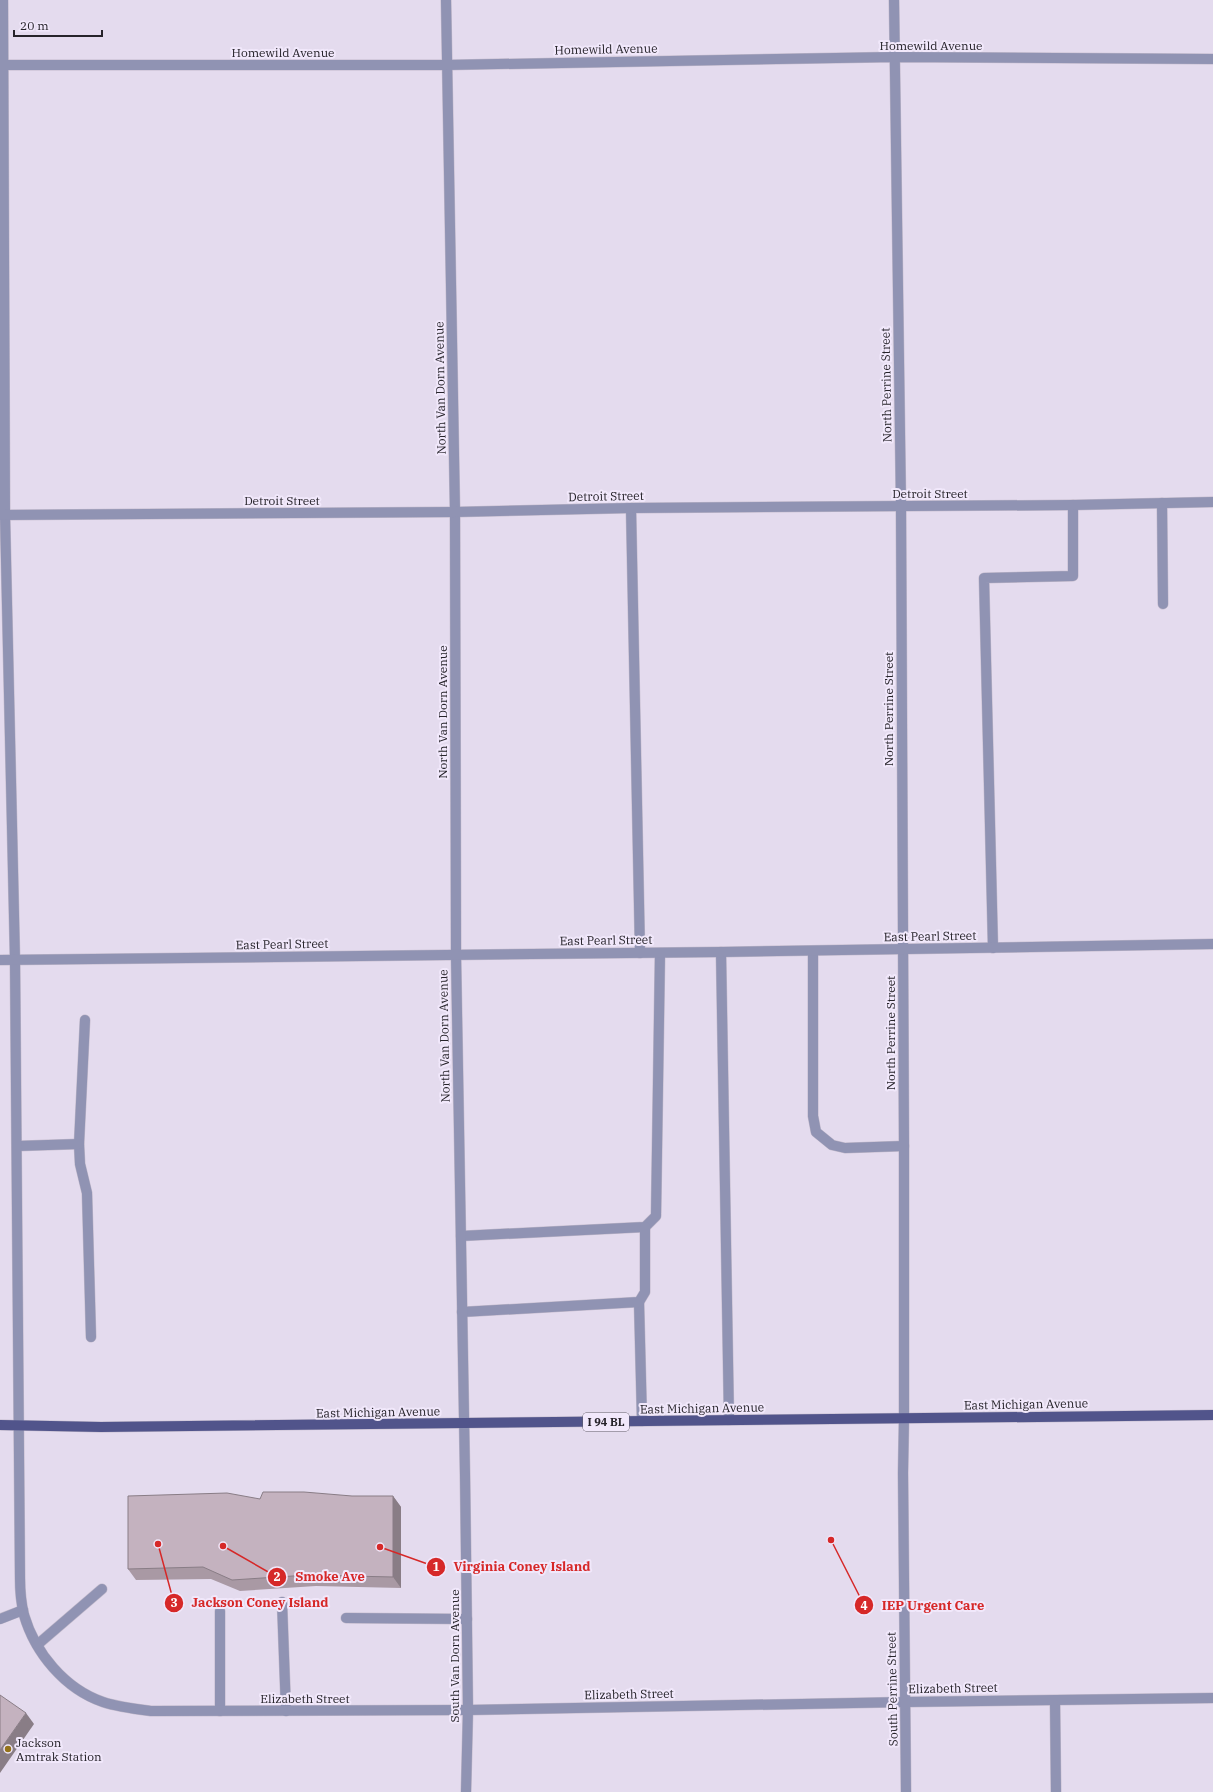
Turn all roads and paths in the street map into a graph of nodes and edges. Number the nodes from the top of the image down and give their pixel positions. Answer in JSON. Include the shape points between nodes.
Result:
{"nodes":[{"id":1,"x":3,"y":0,"type":"edge"},
{"id":2,"x":446,"y":0,"type":"edge"},
{"id":3,"x":894,"y":0,"type":"edge"},
{"id":4,"x":895,"y":58,"type":"junction"},
{"id":5,"x":1213,"y":59,"type":"edge"},
{"id":6,"x":446,"y":64,"type":"junction"},
{"id":7,"x":2,"y":65,"type":"edge"},
{"id":8,"x":1213,"y":502,"type":"edge"},
{"id":9,"x":1162,"y":503,"type":"junction"},
{"id":10,"x":1072,"y":505,"type":"junction"},
{"id":11,"x":901,"y":506,"type":"junction"},
{"id":12,"x":631,"y":508,"type":"junction"},
{"id":13,"x":455,"y":512,"type":"junction"},
{"id":14,"x":2,"y":515,"type":"edge"},
{"id":15,"x":1163,"y":604,"type":"dead end"},
{"id":16,"x":1213,"y":944,"type":"edge"},
{"id":17,"x":993,"y":948,"type":"junction"},
{"id":18,"x":902,"y":949,"type":"junction"},
{"id":19,"x":813,"y":951,"type":"junction"},
{"id":20,"x":722,"y":952,"type":"junction"},
{"id":21,"x":640,"y":953,"type":"junction"},
{"id":22,"x":660,"y":953,"type":"junction"},
{"id":23,"x":456,"y":955,"type":"junction"},
{"id":24,"x":0,"y":960,"type":"edge"},
{"id":25,"x":14,"y":960,"type":"junction"},
{"id":26,"x":85,"y":1020,"type":"dead end"},
{"id":27,"x":79,"y":1144,"type":"junction"},
{"id":28,"x":17,"y":1146,"type":"junction"},
{"id":29,"x":904,"y":1146,"type":"junction"},
{"id":30,"x":645,"y":1227,"type":"junction"},
{"id":31,"x":460,"y":1236,"type":"junction"},
{"id":32,"x":639,"y":1302,"type":"junction"},
{"id":33,"x":462,"y":1312,"type":"junction"},
{"id":34,"x":91,"y":1337,"type":"dead end"},
{"id":35,"x":1213,"y":1415,"type":"edge"},
{"id":36,"x":904,"y":1418,"type":"junction"},
{"id":37,"x":729,"y":1420,"type":"junction"},
{"id":38,"x":642,"y":1421,"type":"junction"},
{"id":39,"x":464,"y":1424,"type":"junction"},
{"id":40,"x":0,"y":1425,"type":"edge"},
{"id":41,"x":19,"y":1425,"type":"junction"},
{"id":42,"x":102,"y":1589,"type":"dead end"},
{"id":43,"x":282,"y":1602,"type":"dead end"},
{"id":44,"x":23,"y":1610,"type":"junction"},
{"id":45,"x":220,"y":1611,"type":"dead end"},
{"id":46,"x":346,"y":1618,"type":"dead end"},
{"id":47,"x":0,"y":1619,"type":"edge"},
{"id":48,"x":466,"y":1619,"type":"junction"},
{"id":49,"x":37,"y":1645,"type":"junction"},
{"id":50,"x":1213,"y":1698,"type":"edge"},
{"id":51,"x":1055,"y":1700,"type":"junction"},
{"id":52,"x":906,"y":1702,"type":"junction"},
{"id":53,"x":468,"y":1710,"type":"junction"},
{"id":54,"x":220,"y":1711,"type":"junction"},
{"id":55,"x":286,"y":1711,"type":"junction"},
{"id":56,"x":466,"y":1792,"type":"edge"},
{"id":57,"x":906,"y":1792,"type":"edge"},
{"id":58,"x":1056,"y":1792,"type":"edge"}],
"edges":[{"from":1,"to":7,"type":"street","name":"Elizabeth Street"},
{"from":2,"to":6,"type":"street","name":"North Van Dorn Avenue"},
{"from":3,"to":4,"type":"street","name":"North Perrine Street"},
{"from":4,"to":5,"type":"street","name":"Homewild Avenue"},
{"from":4,"to":6,"type":"street","name":"Homewild Avenue"},
{"from":4,"to":11,"type":"street","name":"North Perrine Street"},
{"from":6,"to":7,"type":"street","name":"Homewild Avenue"},
{"from":6,"to":13,"type":"street","name":"North Van Dorn Avenue"},
{"from":7,"to":14,"type":"street","name":"Elizabeth Street"},
{"from":8,"to":9,"type":"street","name":"Detroit Street"},
{"from":9,"to":10,"type":"street","name":"Detroit Street"},
{"from":9,"to":15,"type":"street"},
{"from":10,"to":11,"type":"street","name":"Detroit Street"},
{"from":10,"to":17,"type":"street","via":[[1073,576],[984,578]]},
{"from":11,"to":12,"type":"street","name":"Detroit Street"},
{"from":11,"to":18,"type":"street","name":"North Perrine Street"},
{"from":12,"to":13,"type":"street","name":"Detroit Street"},
{"from":12,"to":21,"type":"street"},
{"from":13,"to":14,"type":"street","name":"Detroit Street"},
{"from":13,"to":23,"type":"street","name":"North Van Dorn Avenue"},
{"from":14,"to":25,"type":"street","name":"Elizabeth Street"},
{"from":16,"to":17,"type":"street","name":"East Pearl Street"},
{"from":17,"to":18,"type":"street","name":"East Pearl Street"},
{"from":18,"to":19,"type":"street","name":"East Pearl Street"},
{"from":18,"to":29,"type":"street","name":"North Perrine Street"},
{"from":19,"to":20,"type":"street","name":"East Pearl Street"},
{"from":19,"to":29,"type":"street","via":[[813,1116],[816,1132],[832,1144],[845,1148]]},
{"from":20,"to":22,"type":"street","name":"East Pearl Street"},
{"from":20,"to":37,"type":"street"},
{"from":21,"to":22,"type":"street","name":"East Pearl Street"},
{"from":21,"to":23,"type":"street","name":"East Pearl Street"},
{"from":22,"to":30,"type":"street","via":[[656,1216]]},
{"from":23,"to":25,"type":"street","name":"East Pearl Street"},
{"from":23,"to":31,"type":"street","name":"North Van Dorn Avenue"},
{"from":24,"to":25,"type":"street","name":"East Pearl Street"},
{"from":25,"to":28,"type":"street","name":"Elizabeth Street"},
{"from":26,"to":27,"type":"street"},
{"from":27,"to":28,"type":"street"},
{"from":27,"to":34,"type":"street","via":[[80,1164],[87,1193]]},
{"from":28,"to":41,"type":"street","name":"Elizabeth Street"},
{"from":29,"to":36,"type":"street","name":"North Perrine Street"},
{"from":30,"to":31,"type":"street"},
{"from":30,"to":32,"type":"street","via":[[645,1292]]},
{"from":31,"to":33,"type":"street","name":"North Van Dorn Avenue"},
{"from":32,"to":33,"type":"street"},
{"from":32,"to":38,"type":"street"},
{"from":33,"to":39,"type":"street","name":"North Van Dorn Avenue"},
{"from":35,"to":36,"type":"main road","name":"East Michigan Avenue","number":"I 94 BL"},
{"from":36,"to":37,"type":"main road","name":"East Michigan Avenue","number":"I 94 BL"},
{"from":36,"to":52,"type":"street","name":"South Perrine Street"},
{"from":37,"to":38,"type":"main road","name":"East Michigan Avenue","number":"I 94 BL"},
{"from":38,"to":39,"type":"main road","name":"East Michigan Avenue","number":"I 94 BL"},
{"from":39,"to":41,"type":"main road","name":"East Michigan Avenue","number":"I 94 BL","via":[[101,1427]]},
{"from":39,"to":48,"type":"street","name":"South Van Dorn Avenue"},
{"from":40,"to":41,"type":"main road","name":"East Michigan Avenue","number":"I 94 BL"},
{"from":41,"to":44,"type":"street","name":"Elizabeth Street","via":[[20,1578]]},
{"from":42,"to":49,"type":"street"},
{"from":43,"to":55,"type":"street"},
{"from":44,"to":47,"type":"street"},
{"from":44,"to":49,"type":"street","name":"Elizabeth Street","via":[[29,1631]]},
{"from":45,"to":54,"type":"street"},
{"from":46,"to":48,"type":"street"},
{"from":48,"to":53,"type":"street","name":"South Van Dorn Avenue"},
{"from":49,"to":54,"type":"street","name":"Elizabeth Street","via":[[56,1670],[77,1689],[103,1702],[151,1711]]},
{"from":50,"to":51,"type":"street","name":"Elizabeth Street"},
{"from":51,"to":52,"type":"street","name":"Elizabeth Street"},
{"from":51,"to":58,"type":"street"},
{"from":52,"to":53,"type":"street","name":"Elizabeth Street"},
{"from":52,"to":57,"type":"street","name":"South Perrine Street"},
{"from":53,"to":55,"type":"street","name":"Elizabeth Street"},
{"from":53,"to":56,"type":"street","name":"South Van Dorn Avenue"},
{"from":54,"to":55,"type":"street","name":"Elizabeth Street"}]}
